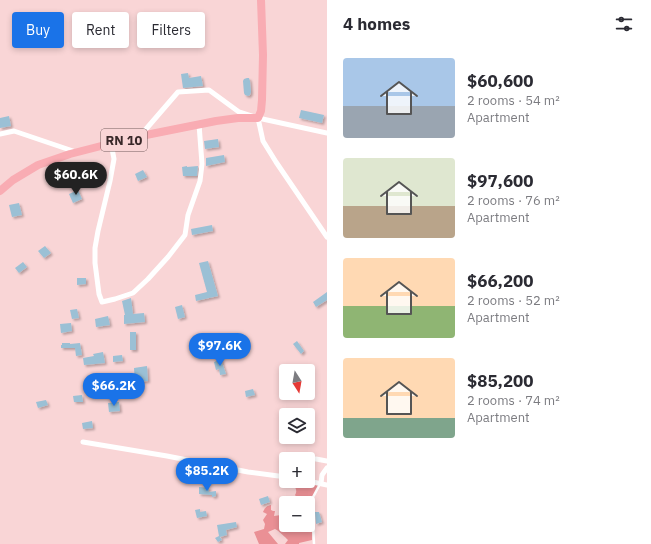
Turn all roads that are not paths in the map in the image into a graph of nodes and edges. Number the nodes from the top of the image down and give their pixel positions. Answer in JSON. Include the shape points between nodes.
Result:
{"nodes":[{"id":1,"x":261,"y":0,"type":"edge"},
{"id":2,"x":258,"y":118,"type":"junction"},
{"id":3,"x":199,"y":124,"type":"junction"},
{"id":4,"x":327,"y":133,"type":"edge"},
{"id":5,"x":0,"y":134,"type":"edge"},
{"id":6,"x":140,"y":136,"type":"junction"},
{"id":7,"x":111,"y":143,"type":"junction"},
{"id":8,"x":77,"y":152,"type":"junction"},
{"id":9,"x":0,"y":191,"type":"edge"},
{"id":10,"x":327,"y":237,"type":"edge"},
{"id":11,"x":83,"y":442,"type":"dead end"},
{"id":12,"x":316,"y":458,"type":"dead end"},
{"id":13,"x":327,"y":461,"type":"edge"},
{"id":14,"x":327,"y":468,"type":"edge"},
{"id":15,"x":279,"y":476,"type":"edge"},
{"id":16,"x":315,"y":482,"type":"edge"},
{"id":17,"x":321,"y":483,"type":"junction"},
{"id":18,"x":327,"y":485,"type":"edge"},
{"id":19,"x":314,"y":544,"type":"edge"}],
"edges":[{"from":1,"to":2,"type":"main road","via":[[264,55],[261,111]]},
{"from":2,"to":3,"type":"main road","number":"RN 10"},
{"from":2,"to":4,"type":"street"},
{"from":2,"to":6,"type":"street","via":[[239,112],[210,90],[178,92]]},
{"from":2,"to":10,"type":"street","via":[[263,141]]},
{"from":3,"to":6,"type":"main road","number":"RN 10"},
{"from":3,"to":7,"type":"street","via":[[202,164],[200,181],[188,214],[185,235],[168,257],[134,292],[102,302],[95,248],[114,159]]},
{"from":5,"to":8,"type":"street","via":[[14,131]]},
{"from":6,"to":7,"type":"main road","number":"RN 10"},
{"from":7,"to":8,"type":"main road","number":"RN 10"},
{"from":8,"to":9,"type":"main road","number":"RN 10","via":[[38,165]]},
{"from":11,"to":15,"type":"street"},
{"from":12,"to":13,"type":"street"},
{"from":14,"to":17,"type":"street","via":[[322,475]]},
{"from":16,"to":17,"type":"street"},
{"from":17,"to":18,"type":"street"},
{"from":17,"to":19,"type":"lane","via":[[312,499]]}]}
